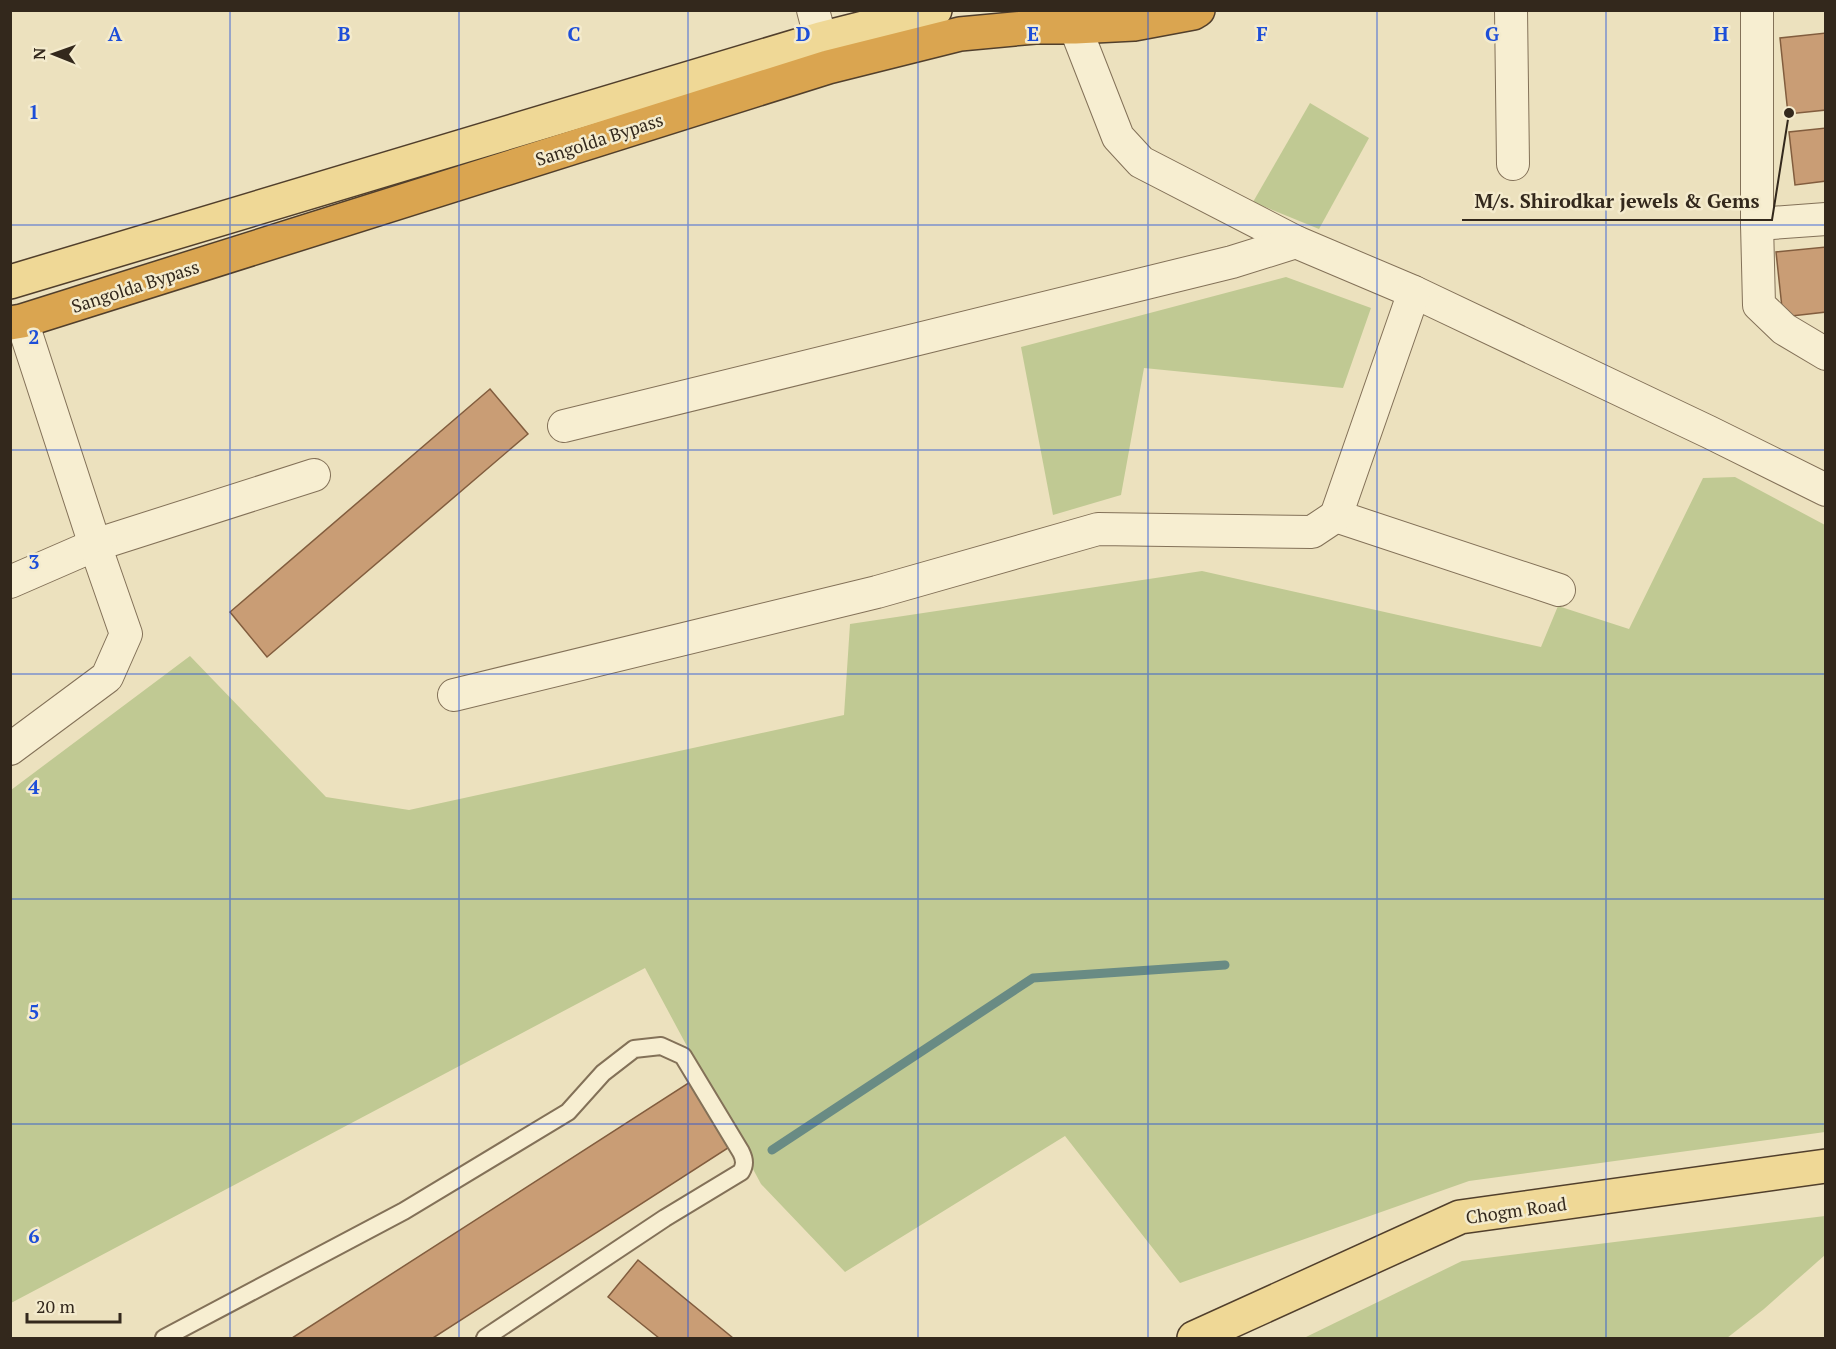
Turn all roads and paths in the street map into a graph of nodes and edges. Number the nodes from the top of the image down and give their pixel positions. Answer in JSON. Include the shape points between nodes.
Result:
{"nodes":[{"id":1,"x":935,"y":10,"type":"edge"},
{"id":2,"x":1198,"y":10,"type":"edge"},
{"id":3,"x":1511,"y":10,"type":"edge"},
{"id":4,"x":1758,"y":10,"type":"edge"},
{"id":5,"x":1130,"y":17,"type":"edge"},
{"id":6,"x":1075,"y":27,"type":"junction"},
{"id":7,"x":820,"y":39,"type":"edge"},
{"id":8,"x":1513,"y":164,"type":"dead end"},
{"id":9,"x":1826,"y":219,"type":"edge"},
{"id":10,"x":1757,"y":224,"type":"junction"},
{"id":11,"x":1296,"y":242,"type":"junction"},
{"id":12,"x":10,"y":282,"type":"edge"},
{"id":13,"x":1414,"y":292,"type":"junction"},
{"id":14,"x":16,"y":322,"type":"edge"},
{"id":15,"x":1826,"y":354,"type":"edge"},
{"id":16,"x":564,"y":426,"type":"dead end"},
{"id":17,"x":314,"y":475,"type":"dead end"},
{"id":18,"x":1826,"y":490,"type":"edge"},
{"id":19,"x":1336,"y":516,"type":"junction"},
{"id":20,"x":95,"y":545,"type":"junction"},
{"id":21,"x":10,"y":582,"type":"edge"},
{"id":22,"x":1559,"y":590,"type":"dead end"},
{"id":23,"x":454,"y":695,"type":"dead end"},
{"id":24,"x":10,"y":749,"type":"edge"},
{"id":25,"x":1826,"y":1166,"type":"edge"},
{"id":26,"x":164,"y":1338,"type":"edge"},
{"id":27,"x":485,"y":1338,"type":"edge"},
{"id":28,"x":1194,"y":1338,"type":"edge"}],
"edges":[{"from":1,"to":7,"type":"main road","name":"Sangolda Bypass"},
{"from":2,"to":5,"type":"highway","name":"Sangolda Bypass"},
{"from":3,"to":8,"type":"street"},
{"from":4,"to":10,"type":"street"},
{"from":5,"to":6,"type":"highway","name":"Sangolda Bypass"},
{"from":6,"to":7,"type":"highway","name":"Sangolda Bypass"},
{"from":6,"to":11,"type":"street","via":[[1118,137],[1141,162]]},
{"from":7,"to":12,"type":"main road","name":"Sangolda Bypass"},
{"from":7,"to":14,"type":"highway","name":"Sangolda Bypass"},
{"from":9,"to":10,"type":"street"},
{"from":10,"to":15,"type":"street","via":[[1759,305],[1784,329]]},
{"from":11,"to":13,"type":"street"},
{"from":11,"to":16,"type":"street","via":[[1232,262]]},
{"from":13,"to":18,"type":"street"},
{"from":13,"to":19,"type":"street"},
{"from":14,"to":20,"type":"street"},
{"from":17,"to":20,"type":"street"},
{"from":19,"to":22,"type":"street"},
{"from":19,"to":23,"type":"street","via":[[1312,532],[1098,529],[877,592]]},
{"from":20,"to":21,"type":"street"},
{"from":20,"to":24,"type":"street","via":[[126,634],[106,677]]},
{"from":25,"to":28,"type":"main road","name":"Chogm Road","via":[[1460,1217]]},
{"from":26,"to":27,"type":"lane","via":[[404,1210],[568,1112],[603,1073],[634,1049],[661,1046],[683,1056],[741,1152],[741,1172]]}]}
